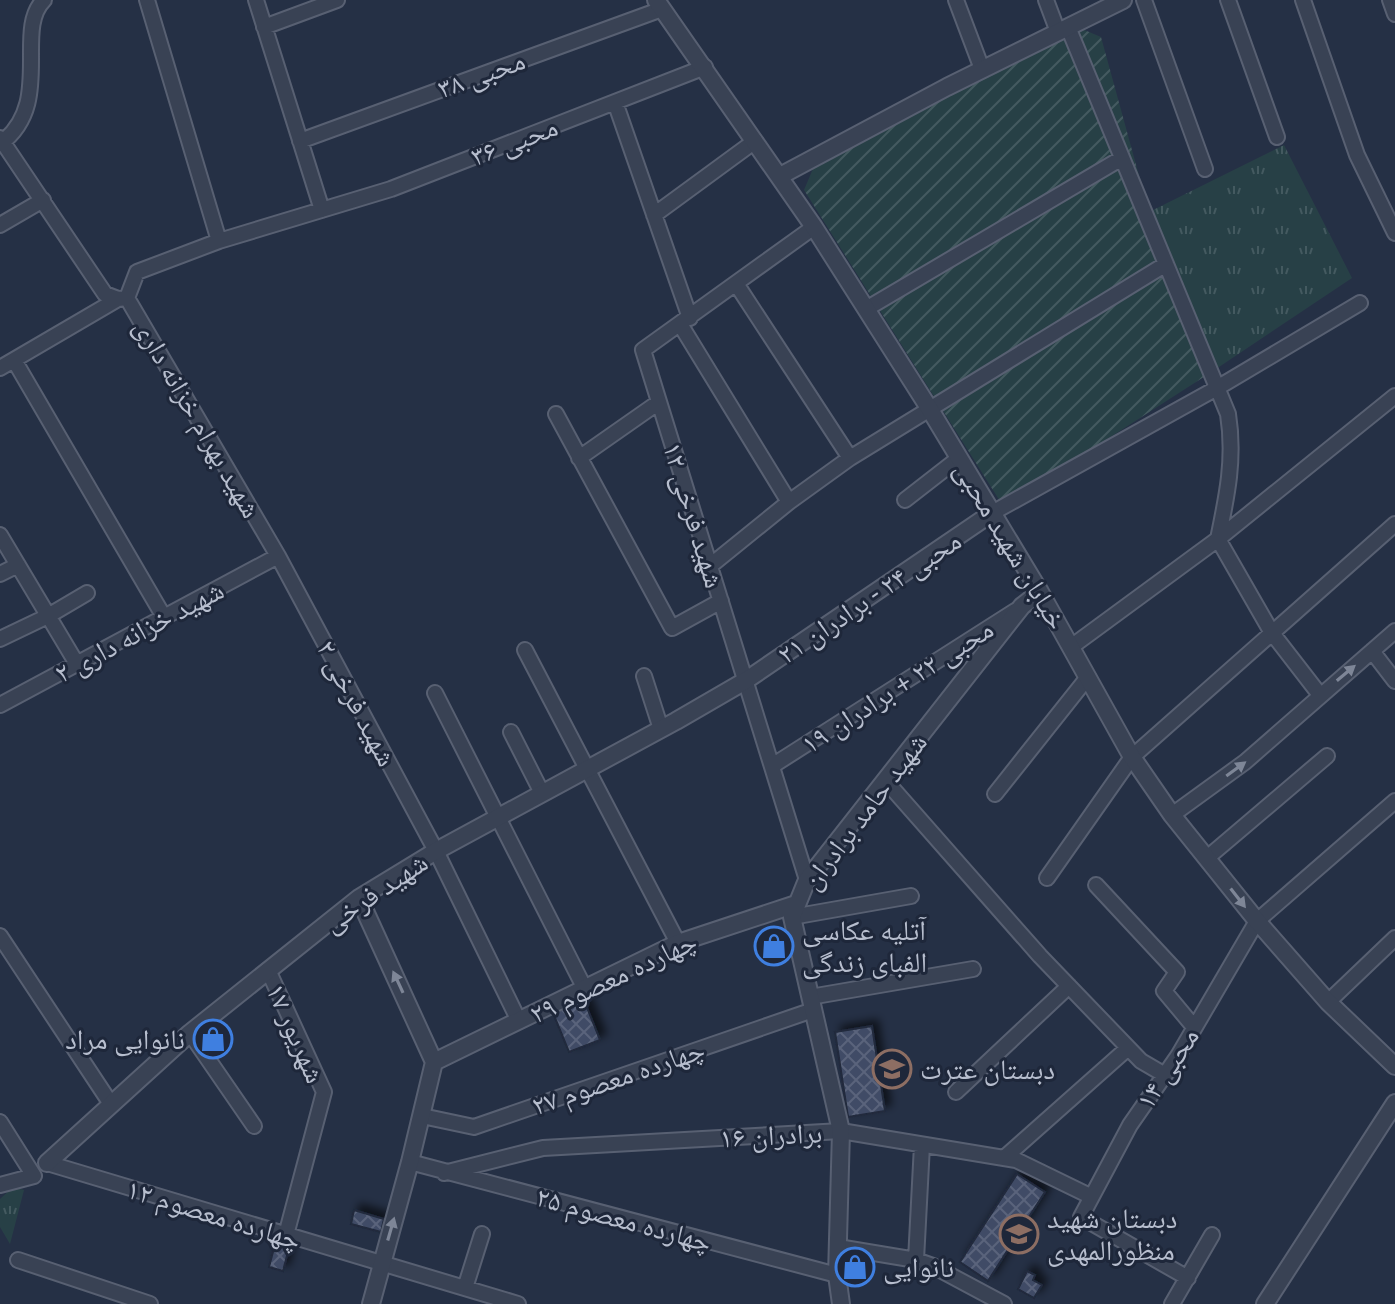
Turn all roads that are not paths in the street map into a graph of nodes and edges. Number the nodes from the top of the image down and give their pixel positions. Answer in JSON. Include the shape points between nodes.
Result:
{"nodes":[{"id":1,"x":44,"y":0,"type":"edge"},
{"id":2,"x":147,"y":0,"type":"edge"},
{"id":3,"x":256,"y":0,"type":"edge"},
{"id":4,"x":337,"y":0,"type":"edge"},
{"id":5,"x":956,"y":0,"type":"edge"},
{"id":6,"x":1046,"y":0,"type":"edge"},
{"id":7,"x":1123,"y":0,"type":"edge"},
{"id":8,"x":1144,"y":0,"type":"edge"},
{"id":9,"x":1228,"y":0,"type":"edge"},
{"id":10,"x":1303,"y":0,"type":"edge"},
{"id":11,"x":1390,"y":0,"type":"edge"},
{"id":12,"x":659,"y":4,"type":"edge"},
{"id":13,"x":1395,"y":14,"type":"edge"},
{"id":14,"x":264,"y":27,"type":"junction"},
{"id":15,"x":1063,"y":30,"type":"junction"},
{"id":16,"x":705,"y":67,"type":"junction"},
{"id":17,"x":982,"y":69,"type":"junction"},
{"id":18,"x":615,"y":102,"type":"junction"},
{"id":19,"x":1277,"y":137,"type":"dead end"},
{"id":20,"x":300,"y":141,"type":"junction"},
{"id":21,"x":755,"y":141,"type":"junction"},
{"id":22,"x":1,"y":142,"type":"edge"},
{"id":23,"x":1122,"y":158,"type":"junction"},
{"id":24,"x":1205,"y":169,"type":"dead end"},
{"id":25,"x":780,"y":176,"type":"junction"},
{"id":26,"x":43,"y":200,"type":"junction"},
{"id":27,"x":322,"y":210,"type":"junction"},
{"id":28,"x":654,"y":215,"type":"junction"},
{"id":29,"x":0,"y":225,"type":"edge"},
{"id":30,"x":814,"y":227,"type":"junction"},
{"id":31,"x":1395,"y":233,"type":"edge"},
{"id":32,"x":219,"y":241,"type":"junction"},
{"id":33,"x":1166,"y":264,"type":"junction"},
{"id":34,"x":737,"y":285,"type":"junction"},
{"id":35,"x":123,"y":298,"type":"junction"},
{"id":36,"x":1360,"y":303,"type":"dead end"},
{"id":37,"x":866,"y":309,"type":"junction"},
{"id":38,"x":685,"y":321,"type":"junction"},
{"id":39,"x":14,"y":360,"type":"junction"},
{"id":40,"x":0,"y":368,"type":"edge"},
{"id":41,"x":1217,"y":388,"type":"junction"},
{"id":42,"x":1395,"y":396,"type":"edge"},
{"id":43,"x":659,"y":402,"type":"junction"},
{"id":44,"x":929,"y":408,"type":"junction"},
{"id":45,"x":556,"y":414,"type":"dead end"},
{"id":46,"x":579,"y":458,"type":"junction"},
{"id":47,"x":850,"y":458,"type":"junction"},
{"id":48,"x":959,"y":458,"type":"junction"},
{"id":49,"x":905,"y":500,"type":"dead end"},
{"id":50,"x":789,"y":502,"type":"junction"},
{"id":51,"x":992,"y":513,"type":"junction"},
{"id":52,"x":1395,"y":524,"type":"edge"},
{"id":53,"x":0,"y":535,"type":"edge"},
{"id":54,"x":1218,"y":539,"type":"junction"},
{"id":55,"x":278,"y":556,"type":"junction"},
{"id":56,"x":18,"y":565,"type":"junction"},
{"id":57,"x":710,"y":566,"type":"junction"},
{"id":58,"x":0,"y":574,"type":"edge"},
{"id":59,"x":1040,"y":592,"type":"junction"},
{"id":60,"x":87,"y":593,"type":"dead end"},
{"id":61,"x":721,"y":601,"type":"junction"},
{"id":62,"x":1022,"y":606,"type":"junction"},
{"id":63,"x":48,"y":616,"type":"junction"},
{"id":64,"x":164,"y":617,"type":"junction"},
{"id":65,"x":1395,"y":631,"type":"edge"},
{"id":66,"x":1272,"y":633,"type":"junction"},
{"id":67,"x":0,"y":639,"type":"edge"},
{"id":68,"x":1071,"y":647,"type":"junction"},
{"id":69,"x":525,"y":650,"type":"dead end"},
{"id":70,"x":1372,"y":651,"type":"junction"},
{"id":71,"x":77,"y":664,"type":"junction"},
{"id":72,"x":644,"y":676,"type":"dead end"},
{"id":73,"x":1088,"y":677,"type":"junction"},
{"id":74,"x":745,"y":681,"type":"junction"},
{"id":75,"x":1395,"y":681,"type":"edge"},
{"id":76,"x":435,"y":693,"type":"dead end"},
{"id":77,"x":1320,"y":695,"type":"junction"},
{"id":78,"x":0,"y":705,"type":"edge"},
{"id":79,"x":661,"y":729,"type":"junction"},
{"id":80,"x":511,"y":732,"type":"dead end"},
{"id":81,"x":1327,"y":756,"type":"dead end"},
{"id":82,"x":1132,"y":757,"type":"junction"},
{"id":83,"x":772,"y":766,"type":"junction"},
{"id":84,"x":587,"y":767,"type":"junction"},
{"id":85,"x":885,"y":780,"type":"junction"},
{"id":86,"x":542,"y":793,"type":"junction"},
{"id":87,"x":995,"y":794,"type":"dead end"},
{"id":88,"x":1395,"y":801,"type":"edge"},
{"id":89,"x":1172,"y":815,"type":"junction"},
{"id":90,"x":499,"y":817,"type":"junction"},
{"id":91,"x":436,"y":851,"type":"junction"},
{"id":92,"x":1207,"y":858,"type":"junction"},
{"id":93,"x":1047,"y":878,"type":"dead end"},
{"id":94,"x":807,"y":880,"type":"junction"},
{"id":95,"x":1096,"y":885,"type":"dead end"},
{"id":96,"x":911,"y":896,"type":"dead end"},
{"id":97,"x":359,"y":898,"type":"junction"},
{"id":98,"x":794,"y":911,"type":"junction"},
{"id":99,"x":1257,"y":921,"type":"junction"},
{"id":100,"x":0,"y":936,"type":"edge"},
{"id":101,"x":1395,"y":938,"type":"edge"},
{"id":102,"x":678,"y":943,"type":"junction"},
{"id":103,"x":973,"y":969,"type":"dead end"},
{"id":104,"x":268,"y":970,"type":"junction"},
{"id":105,"x":1069,"y":986,"type":"junction"},
{"id":106,"x":585,"y":989,"type":"junction"},
{"id":107,"x":1328,"y":1002,"type":"junction"},
{"id":108,"x":811,"y":1004,"type":"junction"},
{"id":109,"x":519,"y":1021,"type":"junction"},
{"id":110,"x":1194,"y":1027,"type":"junction"},
{"id":111,"x":190,"y":1033,"type":"junction"},
{"id":112,"x":1128,"y":1048,"type":"junction"},
{"id":113,"x":434,"y":1062,"type":"junction"},
{"id":114,"x":1395,"y":1066,"type":"edge"},
{"id":115,"x":1165,"y":1075,"type":"junction"},
{"id":116,"x":956,"y":1092,"type":"dead end"},
{"id":117,"x":1395,"y":1103,"type":"edge"},
{"id":118,"x":111,"y":1104,"type":"junction"},
{"id":119,"x":422,"y":1116,"type":"junction"},
{"id":120,"x":0,"y":1122,"type":"edge"},
{"id":121,"x":254,"y":1126,"type":"dead end"},
{"id":122,"x":841,"y":1131,"type":"junction"},
{"id":123,"x":922,"y":1145,"type":"junction"},
{"id":124,"x":1004,"y":1158,"type":"junction"},
{"id":125,"x":410,"y":1162,"type":"junction"},
{"id":126,"x":47,"y":1163,"type":"joint"},
{"id":127,"x":444,"y":1173,"type":"junction"},
{"id":128,"x":0,"y":1185,"type":"edge"},
{"id":129,"x":1090,"y":1196,"type":"junction"},
{"id":130,"x":482,"y":1234,"type":"dead end"},
{"id":131,"x":286,"y":1235,"type":"junction"},
{"id":132,"x":1212,"y":1235,"type":"dead end"},
{"id":133,"x":838,"y":1247,"type":"junction"},
{"id":134,"x":18,"y":1260,"type":"dead end"},
{"id":135,"x":916,"y":1260,"type":"junction"},
{"id":136,"x":381,"y":1264,"type":"junction"},
{"id":137,"x":837,"y":1275,"type":"junction"},
{"id":138,"x":1188,"y":1278,"type":"junction"},
{"id":139,"x":465,"y":1288,"type":"junction"},
{"id":140,"x":150,"y":1304,"type":"edge"},
{"id":141,"x":371,"y":1304,"type":"edge"},
{"id":142,"x":518,"y":1304,"type":"edge"},
{"id":143,"x":841,"y":1304,"type":"edge"},
{"id":144,"x":1004,"y":1304,"type":"edge"},
{"id":145,"x":1172,"y":1304,"type":"edge"},
{"id":146,"x":1265,"y":1304,"type":"edge"}],
"edges":[{"from":1,"to":22,"type":"street","via":[[34,17],[28,102],[21,124]]},
{"from":2,"to":32,"type":"street"},
{"from":3,"to":14,"type":"street"},
{"from":4,"to":14,"type":"street"},
{"from":5,"to":17,"type":"street"},
{"from":6,"to":15,"type":"street"},
{"from":7,"to":15,"type":"street"},
{"from":8,"to":24,"type":"street"},
{"from":9,"to":19,"type":"street"},
{"from":10,"to":31,"type":"street","via":[[1357,155]]},
{"from":11,"to":13,"type":"street"},
{"from":12,"to":16,"type":"street","name":"خیابان شهید محبی"},
{"from":12,"to":20,"type":"street","name":"محبی ۳۸"},
{"from":14,"to":20,"type":"street"},
{"from":15,"to":17,"type":"street"},
{"from":15,"to":23,"type":"street"},
{"from":16,"to":18,"type":"street","name":"محبی ۳۶"},
{"from":16,"to":21,"type":"street","name":"خیابان شهید محبی"},
{"from":17,"to":25,"type":"street"},
{"from":18,"to":27,"type":"street","name":"محبی ۳۶","via":[[391,189]]},
{"from":18,"to":28,"type":"street"},
{"from":20,"to":27,"type":"street"},
{"from":21,"to":25,"type":"street","name":"خیابان شهید محبی"},
{"from":21,"to":28,"type":"street"},
{"from":22,"to":26,"type":"street","name":"شهید بهرام خزانه داری"},
{"from":23,"to":33,"type":"street"},
{"from":23,"to":37,"type":"street"},
{"from":25,"to":30,"type":"street","name":"خیابان شهید محبی"},
{"from":26,"to":29,"type":"street"},
{"from":26,"to":35,"type":"street","name":"شهید بهرام خزانه داری","via":[[105,294]]},
{"from":27,"to":32,"type":"street","name":"محبی ۳۶"},
{"from":28,"to":38,"type":"street"},
{"from":30,"to":34,"type":"street"},
{"from":30,"to":37,"type":"street","name":"خیابان شهید محبی"},
{"from":32,"to":35,"type":"street","name":"محبی ۳۶","via":[[137,272]]},
{"from":33,"to":41,"type":"street"},
{"from":33,"to":44,"type":"street"},
{"from":34,"to":38,"type":"street"},
{"from":34,"to":47,"type":"street"},
{"from":35,"to":39,"type":"street"},
{"from":35,"to":55,"type":"street","name":"شهید بهرام خزانه داری"},
{"from":36,"to":41,"type":"street"},
{"from":37,"to":44,"type":"street","name":"خیابان شهید محبی"},
{"from":38,"to":43,"type":"street","name":"شهید فرخی ۱۲","via":[[643,350]]},
{"from":38,"to":50,"type":"street"},
{"from":39,"to":40,"type":"street"},
{"from":39,"to":64,"type":"street"},
{"from":41,"to":51,"type":"street"},
{"from":41,"to":54,"type":"street","via":[[1232,440]]},
{"from":42,"to":54,"type":"street"},
{"from":43,"to":46,"type":"street"},
{"from":43,"to":57,"type":"street","name":"شهید فرخی ۱۲"},
{"from":44,"to":47,"type":"street"},
{"from":44,"to":48,"type":"street","name":"خیابان شهید محبی"},
{"from":45,"to":46,"type":"street"},
{"from":46,"to":61,"type":"street","via":[[672,628]]},
{"from":47,"to":50,"type":"street"},
{"from":48,"to":49,"type":"street"},
{"from":48,"to":51,"type":"street","name":"خیابان شهید محبی"},
{"from":50,"to":57,"type":"street"},
{"from":51,"to":59,"type":"street","name":"خیابان شهید محبی"},
{"from":51,"to":74,"type":"street","name":"محبی ۲۴ - برادران ۲۱"},
{"from":52,"to":66,"type":"street"},
{"from":53,"to":56,"type":"street"},
{"from":54,"to":66,"type":"street"},
{"from":54,"to":68,"type":"street"},
{"from":55,"to":64,"type":"street","name":"شهید خزانه داری ۲"},
{"from":55,"to":91,"type":"street","name":"شهید فرخی ۲"},
{"from":56,"to":58,"type":"street"},
{"from":56,"to":63,"type":"street"},
{"from":57,"to":61,"type":"street","name":"شهید فرخی ۱۲"},
{"from":59,"to":62,"type":"street","name":"شهید حامد برادران"},
{"from":59,"to":68,"type":"street","name":"خیابان شهید محبی"},
{"from":60,"to":63,"type":"street"},
{"from":61,"to":74,"type":"street","name":"شهید فرخی ۱۲"},
{"from":62,"to":83,"type":"street","name":"محبی ۲۲ + برادران ۱۹"},
{"from":62,"to":85,"type":"street","name":"شهید حامد برادران"},
{"from":63,"to":67,"type":"street"},
{"from":63,"to":71,"type":"street"},
{"from":64,"to":71,"type":"street","name":"شهید خزانه داری ۲"},
{"from":65,"to":70,"type":"street"},
{"from":66,"to":77,"type":"street"},
{"from":66,"to":82,"type":"street"},
{"from":68,"to":73,"type":"street","name":"خیابان شهید محبی"},
{"from":69,"to":84,"type":"street"},
{"from":70,"to":75,"type":"street"},
{"from":77,"to":70,"type":"street","one_way":true},
{"from":71,"to":78,"type":"street","name":"شهید خزانه داری ۲"},
{"from":72,"to":79,"type":"street"},
{"from":73,"to":82,"type":"street","name":"خیابان شهید محبی"},
{"from":73,"to":87,"type":"street"},
{"from":74,"to":79,"type":"street","name":"شهید فرخی"},
{"from":74,"to":83,"type":"street","name":"شهید فرخی ۱۲"},
{"from":76,"to":90,"type":"street"},
{"from":89,"to":77,"type":"street","one_way":true,"via":[[1245,762]]},
{"from":79,"to":84,"type":"street","name":"شهید فرخی"},
{"from":80,"to":86,"type":"street"},
{"from":81,"to":92,"type":"street"},
{"from":82,"to":89,"type":"street","name":"خیابان شهید محبی"},
{"from":82,"to":93,"type":"street"},
{"from":83,"to":94,"type":"street","name":"شهید فرخی ۱۲"},
{"from":84,"to":86,"type":"street","name":"شهید فرخی"},
{"from":84,"to":102,"type":"street"},
{"from":85,"to":94,"type":"street","name":"شهید حامد برادران"},
{"from":85,"to":105,"type":"street"},
{"from":86,"to":90,"type":"street","name":"شهید فرخی"},
{"from":88,"to":99,"type":"street","name":"محبی ۱۴"},
{"from":89,"to":92,"type":"street","name":"خیابان شهید محبی"},
{"from":90,"to":91,"type":"street","name":"شهید فرخی"},
{"from":90,"to":106,"type":"street"},
{"from":91,"to":97,"type":"street","name":"شهید فرخی"},
{"from":91,"to":109,"type":"street","name":"شهید فرخی ۲"},
{"from":92,"to":99,"type":"street","name":"خیابان شهید محبی","one_way":true},
{"from":94,"to":98,"type":"street","name":"شهید حامد برادران"},
{"from":95,"to":110,"type":"street","via":[[1177,972],[1164,991]]},
{"from":96,"to":98,"type":"street"},
{"from":97,"to":104,"type":"street","name":"شهید فرخی"},
{"from":113,"to":97,"type":"street","one_way":true},
{"from":98,"to":102,"type":"street","name":"چهارده معصوم ۲۹"},
{"from":98,"to":108,"type":"street","name":"شهید حامد برادران"},
{"from":99,"to":107,"type":"street","name":"خیابان شهید محبی"},
{"from":99,"to":110,"type":"street","name":"محبی ۱۴"},
{"from":100,"to":118,"type":"street"},
{"from":101,"to":107,"type":"street"},
{"from":102,"to":106,"type":"street","name":"چهارده معصوم ۲۹"},
{"from":103,"to":108,"type":"street","name":"چهارده معصوم ۲۷"},
{"from":104,"to":111,"type":"street","name":"شهید فرخی"},
{"from":104,"to":131,"type":"street","name":"۱۷ شهریور","via":[[324,1092]]},
{"from":105,"to":112,"type":"street"},
{"from":105,"to":116,"type":"street"},
{"from":106,"to":109,"type":"street","name":"چهارده معصوم ۲۹"},
{"from":107,"to":114,"type":"street","name":"خیابان شهید محبی"},
{"from":108,"to":119,"type":"street","name":"چهارده معصوم ۲۷","via":[[474,1127]]},
{"from":108,"to":122,"type":"street","name":"شهید حامد برادران"},
{"from":109,"to":113,"type":"street","name":"چهارده معصوم ۲۹"},
{"from":110,"to":115,"type":"street","name":"محبی ۱۴"},
{"from":111,"to":118,"type":"street","name":"شهید فرخی"},
{"from":111,"to":121,"type":"street"},
{"from":112,"to":115,"type":"street"},
{"from":112,"to":124,"type":"street"},
{"from":113,"to":119,"type":"street"},
{"from":115,"to":129,"type":"street","name":"محبی ۱۴"},
{"from":117,"to":146,"type":"street"},
{"from":118,"to":126,"type":"street","name":"شهید فرخی"},
{"from":119,"to":125,"type":"street"},
{"from":120,"to":128,"type":"street","via":[[34,1176]]},
{"from":122,"to":123,"type":"street","name":"برادران ۱۶"},
{"from":122,"to":127,"type":"street","name":"برادران ۱۶","via":[[543,1148]]},
{"from":122,"to":133,"type":"street","name":"شهید حامد برادران"},
{"from":123,"to":124,"type":"street","name":"برادران ۱۶"},
{"from":123,"to":135,"type":"street"},
{"from":124,"to":129,"type":"street","name":"برادران ۱۶"},
{"from":125,"to":127,"type":"street","name":"چهارده معصوم ۲۵"},
{"from":136,"to":125,"type":"street","one_way":true},
{"from":126,"to":131,"type":"street","name":"چهارده معصوم ۱۲"},
{"from":127,"to":137,"type":"street","name":"چهارده معصوم ۲۵"},
{"from":129,"to":138,"type":"street","name":"محبی ۱۴","via":[[1081,1217]]},
{"from":130,"to":139,"type":"street"},
{"from":131,"to":136,"type":"street","name":"چهارده معصوم ۱۲"},
{"from":132,"to":138,"type":"street"},
{"from":133,"to":135,"type":"street"},
{"from":133,"to":137,"type":"street","name":"شهید حامد برادران"},
{"from":134,"to":140,"type":"street"},
{"from":135,"to":144,"type":"street"},
{"from":136,"to":139,"type":"street","name":"چهارده معصوم ۱۲"},
{"from":136,"to":141,"type":"street"},
{"from":137,"to":143,"type":"street","name":"شهید حامد برادران"},
{"from":138,"to":145,"type":"street"},
{"from":139,"to":142,"type":"street","name":"چهارده معصوم ۱۲"}]}
